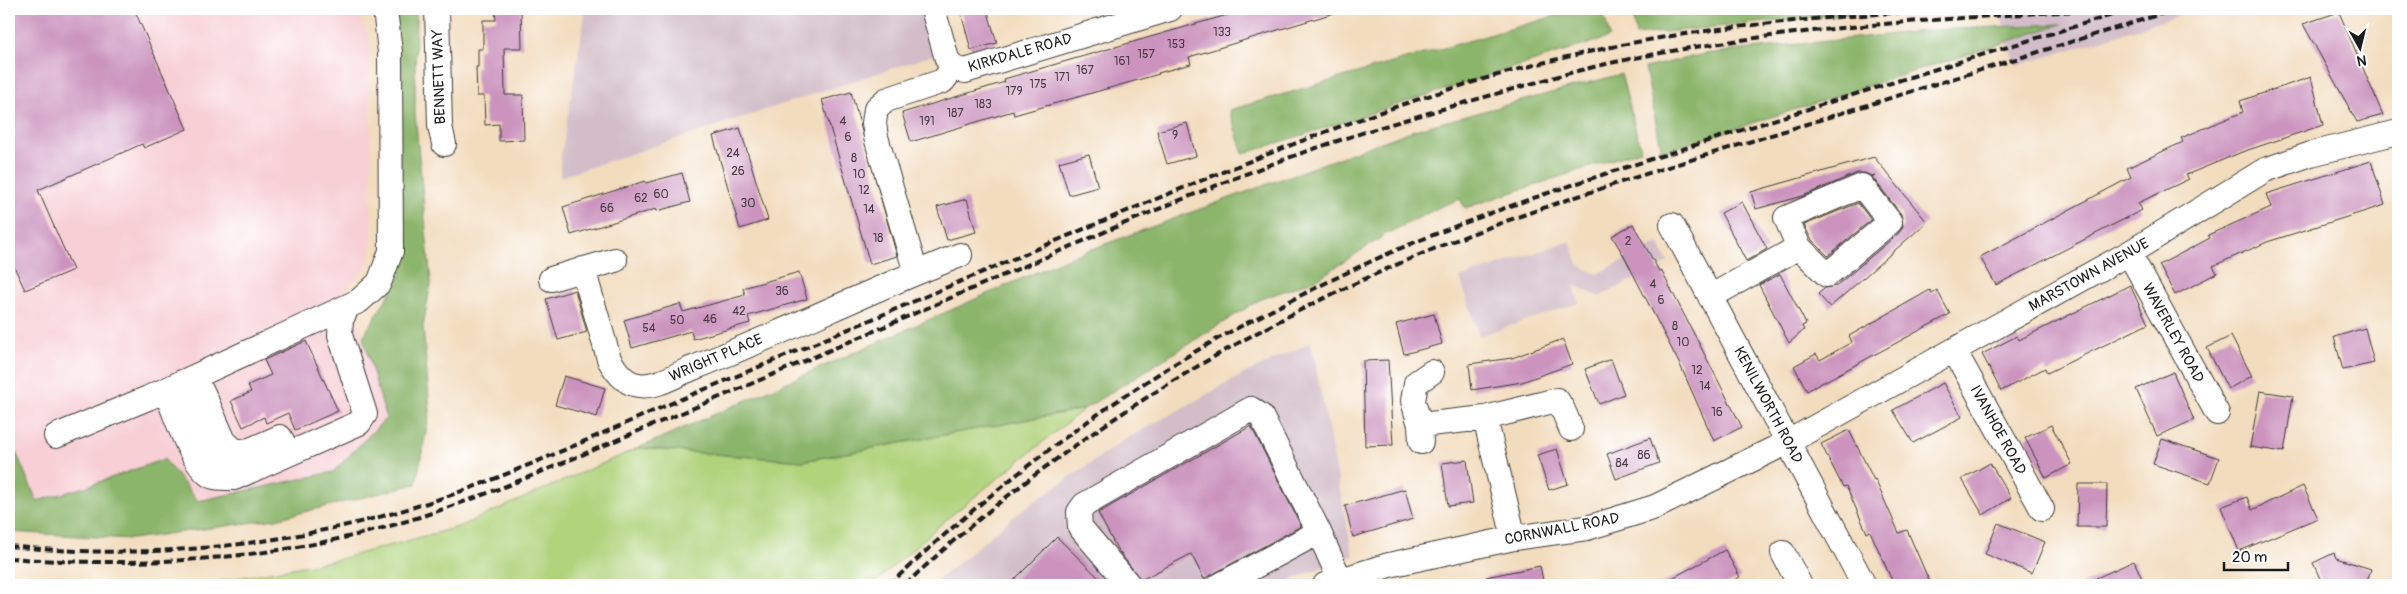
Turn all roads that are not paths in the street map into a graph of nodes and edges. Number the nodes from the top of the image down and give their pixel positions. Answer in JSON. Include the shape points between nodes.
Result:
{"nodes":[{"id":1,"x":385,"y":9,"type":"edge"},
{"id":2,"x":437,"y":9,"type":"edge"},
{"id":3,"x":933,"y":9,"type":"edge"},
{"id":4,"x":1170,"y":9,"type":"edge"},
{"id":5,"x":1133,"y":14,"type":"edge"},
{"id":6,"x":953,"y":68,"type":"junction"},
{"id":7,"x":2398,"y":132,"type":"edge"},
{"id":8,"x":444,"y":144,"type":"dead end"},
{"id":9,"x":1672,"y":225,"type":"dead end"},
{"id":10,"x":1799,"y":247,"type":"dead end"},
{"id":11,"x":2129,"y":253,"type":"junction"},
{"id":12,"x":960,"y":255,"type":"dead end"},
{"id":13,"x":614,"y":260,"type":"dead end"},
{"id":14,"x":583,"y":269,"type":"junction"},
{"id":15,"x":916,"y":273,"type":"junction"},
{"id":16,"x":551,"y":278,"type":"dead end"},
{"id":17,"x":1710,"y":297,"type":"junction"},
{"id":18,"x":348,"y":306,"type":"junction"},
{"id":19,"x":311,"y":323,"type":"junction"},
{"id":20,"x":340,"y":335,"type":"junction"},
{"id":21,"x":1954,"y":350,"type":"junction"},
{"id":22,"x":1432,"y":372,"type":"dead end"},
{"id":23,"x":181,"y":383,"type":"junction"},
{"id":24,"x":2217,"y":413,"type":"dead end"},
{"id":25,"x":1485,"y":418,"type":"junction"},
{"id":26,"x":1571,"y":429,"type":"dead end"},
{"id":27,"x":56,"y":436,"type":"dead end"},
{"id":28,"x":1788,"y":442,"type":"junction"},
{"id":29,"x":289,"y":449,"type":"junction"},
{"id":30,"x":2042,"y":509,"type":"dead end"},
{"id":31,"x":1319,"y":532,"type":"junction"},
{"id":32,"x":1514,"y":538,"type":"junction"},
{"id":33,"x":1783,"y":553,"type":"dead end"},
{"id":34,"x":1332,"y":583,"type":"edge"},
{"id":35,"x":1129,"y":585,"type":"edge"},
{"id":36,"x":1220,"y":585,"type":"edge"},
{"id":37,"x":1800,"y":585,"type":"edge"},
{"id":38,"x":1864,"y":585,"type":"edge"}],
"edges":[{"from":1,"to":18,"type":"street","via":[[390,52],[391,251],[379,283]]},
{"from":2,"to":8,"type":"street","name":"BENNETT WAY","via":[[440,126]]},
{"from":3,"to":6,"type":"street","via":[[947,59]]},
{"from":4,"to":5,"type":"street","name":"KIRKDALE ROAD"},
{"from":5,"to":6,"type":"street","name":"KIRKDALE ROAD","via":[[965,71]]},
{"from":6,"to":15,"type":"street","name":"KIRKDALE ROAD","via":[[943,81],[886,100],[876,109],[876,137]]},
{"from":7,"to":11,"type":"street","name":"MARSTOWN AVENUE","via":[[2311,154],[2265,170]]},
{"from":9,"to":17,"type":"street","name":"KENILWORTH ROAD"},
{"from":10,"to":17,"type":"street"},
{"from":11,"to":21,"type":"street","name":"MARSTOWN AVENUE"},
{"from":11,"to":24,"type":"street","name":"WAVERLEY ROAD"},
{"from":12,"to":15,"type":"street","name":"WRIGHT PLACE"},
{"from":13,"to":14,"type":"street"},
{"from":14,"to":15,"type":"street","name":"WRIGHT PLACE","via":[[609,359],[624,379],[638,386],[653,384],[709,362]]},
{"from":14,"to":16,"type":"street"},
{"from":17,"to":28,"type":"street","name":"KENILWORTH ROAD"},
{"from":18,"to":19,"type":"street"},
{"from":18,"to":20,"type":"street","via":[[341,320]]},
{"from":19,"to":20,"type":"street","via":[[325,324]]},
{"from":19,"to":23,"type":"street"},
{"from":20,"to":29,"type":"street","via":[[365,414],[359,423]]},
{"from":21,"to":28,"type":"street","name":"MARSTOWN AVENUE"},
{"from":21,"to":30,"type":"street","name":"IVANHOE ROAD"},
{"from":22,"to":25,"type":"street","via":[[1416,383],[1413,400],[1421,433]]},
{"from":23,"to":27,"type":"street"},
{"from":23,"to":29,"type":"street","via":[[224,441],[236,452],[250,450],[280,437]]},
{"from":23,"to":29,"type":"street","via":[[192,452],[208,475],[234,478]]},
{"from":25,"to":26,"type":"street","via":[[1556,400]]},
{"from":25,"to":32,"type":"street"},
{"from":28,"to":32,"type":"street","name":"CORNWALL ROAD","via":[[1626,518],[1587,528]]},
{"from":28,"to":38,"type":"street","name":"KENILWORTH ROAD"},
{"from":31,"to":34,"type":"street"},
{"from":31,"to":35,"type":"street","via":[[1261,416],[1251,409],[1084,505],[1079,512],[1080,527]]},
{"from":31,"to":36,"type":"street"},
{"from":32,"to":34,"type":"street","name":"CORNWALL ROAD","via":[[1389,565]]},
{"from":33,"to":37,"type":"street"}]}
